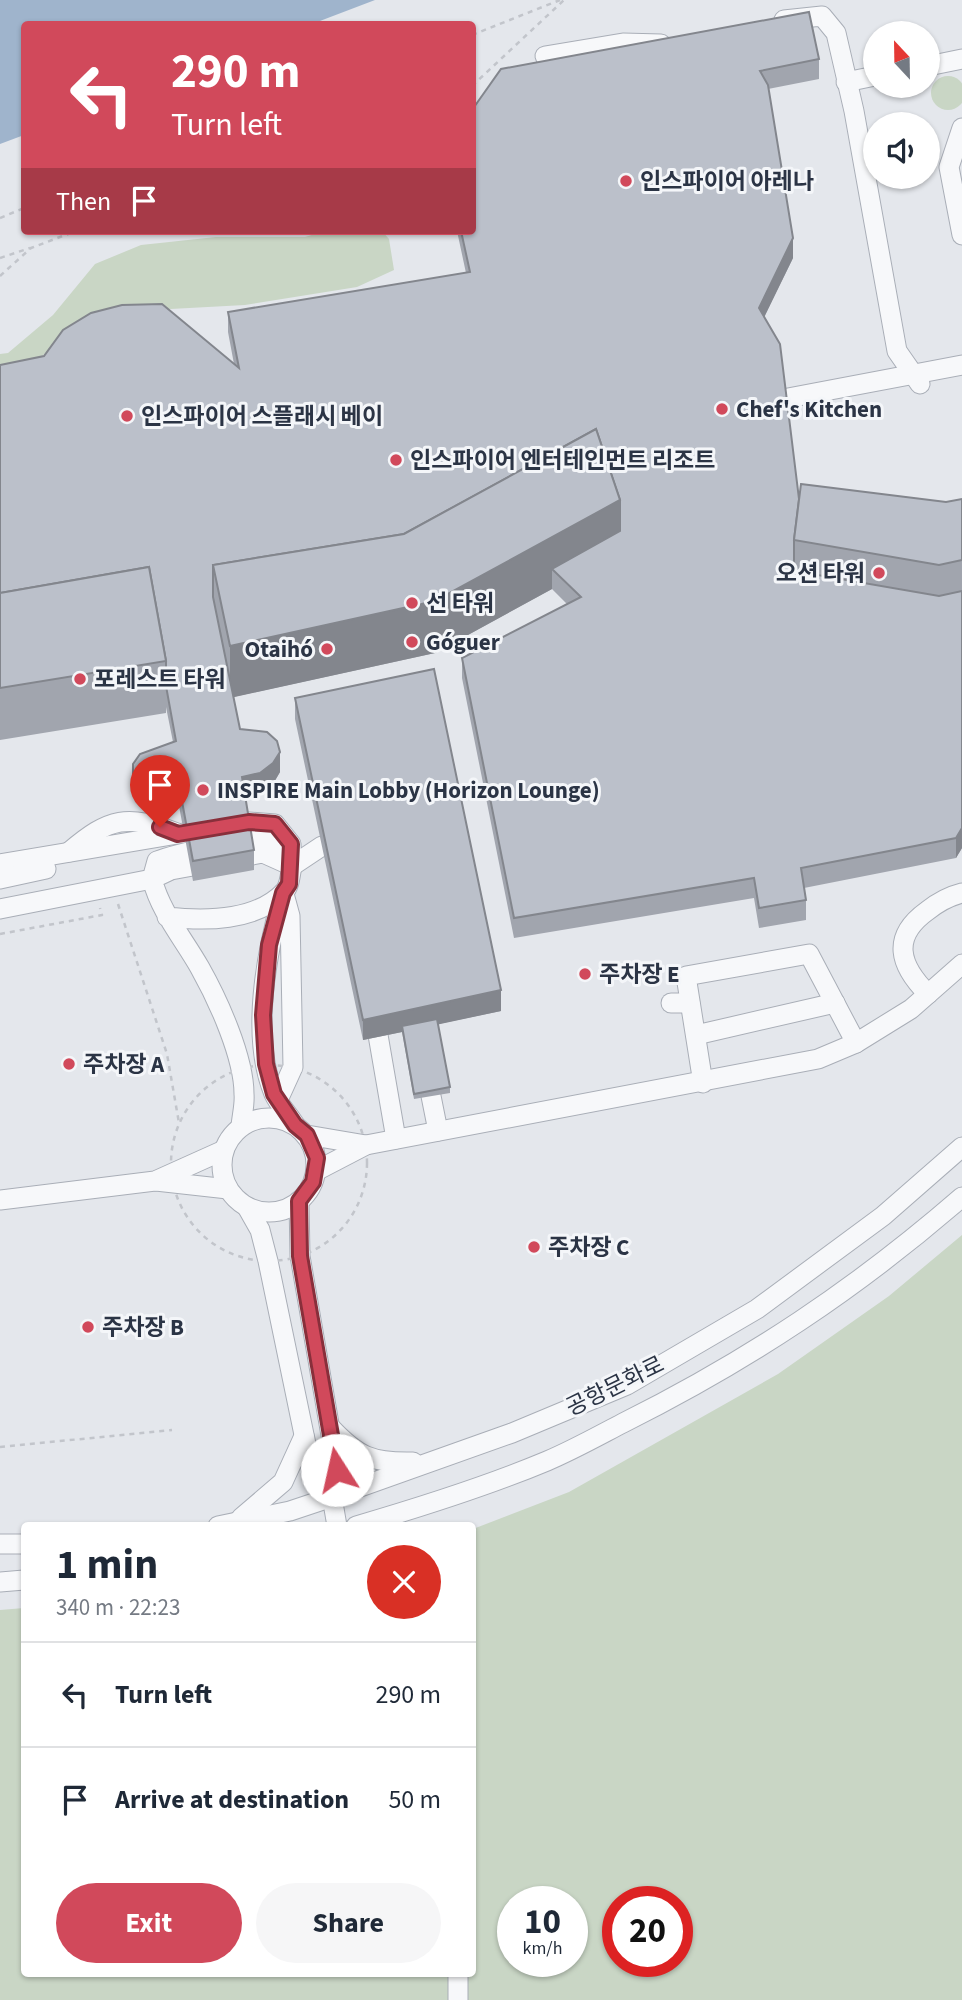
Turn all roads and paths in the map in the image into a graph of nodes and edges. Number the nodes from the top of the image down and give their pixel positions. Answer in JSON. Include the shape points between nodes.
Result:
{"nodes":[{"id":1,"x":562,"y":0,"type":"edge"},
{"id":2,"x":762,"y":24,"type":"edge"},
{"id":3,"x":476,"y":33,"type":"edge"},
{"id":4,"x":684,"y":39,"type":"edge"},
{"id":5,"x":545,"y":56,"type":"dead end"},
{"id":6,"x":962,"y":59,"type":"edge"},
{"id":7,"x":940,"y":64,"type":"edge"},
{"id":8,"x":863,"y":78,"type":"edge"},
{"id":9,"x":476,"y":82,"type":"edge"},
{"id":10,"x":846,"y":82,"type":"junction"},
{"id":11,"x":962,"y":128,"type":"edge"},
{"id":12,"x":21,"y":209,"type":"edge"},
{"id":13,"x":0,"y":218,"type":"edge"},
{"id":14,"x":65,"y":235,"type":"edge"},
{"id":15,"x":962,"y":235,"type":"edge"},
{"id":16,"x":31,"y":248,"type":"junction"},
{"id":17,"x":0,"y":258,"type":"edge"},
{"id":18,"x":0,"y":276,"type":"edge"},
{"id":19,"x":962,"y":365,"type":"edge"},
{"id":20,"x":916,"y":379,"type":"junction"},
{"id":21,"x":788,"y":398,"type":"edge"},
{"id":22,"x":178,"y":834,"type":"junction"},
{"id":23,"x":322,"y":846,"type":"edge"},
{"id":24,"x":0,"y":864,"type":"edge"},
{"id":25,"x":292,"y":866,"type":"junction"},
{"id":26,"x":0,"y":878,"type":"edge"},
{"id":27,"x":152,"y":879,"type":"junction"},
{"id":28,"x":283,"y":893,"type":"junction"},
{"id":29,"x":962,"y":893,"type":"edge"},
{"id":30,"x":118,"y":904,"type":"dead end"},
{"id":31,"x":100,"y":908,"type":"dead end"},
{"id":32,"x":0,"y":909,"type":"edge"},
{"id":33,"x":167,"y":917,"type":"junction"},
{"id":34,"x":0,"y":934,"type":"edge"},
{"id":35,"x":962,"y":964,"type":"edge"},
{"id":36,"x":928,"y":994,"type":"junction"},
{"id":37,"x":835,"y":1003,"type":"junction"},
{"id":38,"x":378,"y":1035,"type":"dead end"},
{"id":39,"x":696,"y":1035,"type":"junction"},
{"id":40,"x":856,"y":1043,"type":"junction"},
{"id":41,"x":266,"y":1064,"type":"junction"},
{"id":42,"x":293,"y":1067,"type":"junction"},
{"id":43,"x":239,"y":1069,"type":"junction"},
{"id":44,"x":704,"y":1083,"type":"junction"},
{"id":45,"x":431,"y":1096,"type":"edge"},
{"id":46,"x":278,"y":1100,"type":"junction"},
{"id":47,"x":179,"y":1123,"type":"junction"},
{"id":48,"x":242,"y":1126,"type":"junction"},
{"id":49,"x":301,"y":1130,"type":"junction"},
{"id":50,"x":438,"y":1131,"type":"junction"},
{"id":51,"x":396,"y":1139,"type":"junction"},
{"id":52,"x":366,"y":1145,"type":"junction"},
{"id":53,"x":962,"y":1147,"type":"edge"},
{"id":54,"x":224,"y":1150,"type":"junction"},
{"id":55,"x":316,"y":1171,"type":"junction"},
{"id":56,"x":166,"y":1179,"type":"junction"},
{"id":57,"x":228,"y":1189,"type":"junction"},
{"id":58,"x":962,"y":1197,"type":"edge"},
{"id":59,"x":0,"y":1200,"type":"edge"},
{"id":60,"x":299,"y":1201,"type":"junction"},
{"id":61,"x":247,"y":1207,"type":"junction"},
{"id":62,"x":300,"y":1256,"type":"junction"},
{"id":63,"x":268,"y":1261,"type":"junction"},
{"id":64,"x":330,"y":1427,"type":"junction"},
{"id":65,"x":172,"y":1430,"type":"dead end"},
{"id":66,"x":304,"y":1435,"type":"junction"},
{"id":67,"x":0,"y":1447,"type":"edge"},
{"id":68,"x":432,"y":1462,"type":"junction"},
{"id":69,"x":332,"y":1497,"type":"junction"},
{"id":70,"x":230,"y":1522,"type":"edge"},
{"id":71,"x":236,"y":1522,"type":"edge"},
{"id":72,"x":336,"y":1522,"type":"edge"},
{"id":73,"x":370,"y":1522,"type":"edge"},
{"id":74,"x":0,"y":1544,"type":"edge"},
{"id":75,"x":21,"y":1544,"type":"edge"},
{"id":76,"x":21,"y":1580,"type":"edge"},
{"id":77,"x":0,"y":1582,"type":"edge"},
{"id":78,"x":458,"y":1977,"type":"edge"},
{"id":79,"x":458,"y":2000,"type":"edge"}],
"edges":[{"from":1,"to":3,"type":"path"},
{"from":1,"to":9,"type":"path"},
{"from":2,"to":10,"type":"street","via":[[822,16],[835,33]]},
{"from":4,"to":5,"type":"street"},
{"from":6,"to":7,"type":"street"},
{"from":8,"to":10,"type":"street"},
{"from":10,"to":20,"type":"street","via":[[897,351]]},
{"from":11,"to":15,"type":"street","via":[[950,167]]},
{"from":12,"to":13,"type":"path"},
{"from":14,"to":16,"type":"path"},
{"from":16,"to":17,"type":"path"},
{"from":16,"to":18,"type":"path"},
{"from":19,"to":20,"type":"street"},
{"from":20,"to":21,"type":"street"},
{"from":22,"to":24,"type":"street"},
{"from":22,"to":25,"type":"street","via":[[249,822],[275,824],[291,844]]},
{"from":22,"to":26,"type":"street","via":[[130,852]]},
{"from":23,"to":25,"type":"street"},
{"from":25,"to":27,"type":"street","via":[[262,853],[171,870]]},
{"from":25,"to":28,"type":"street"},
{"from":27,"to":32,"type":"street"},
{"from":27,"to":33,"type":"street"},
{"from":28,"to":33,"type":"street","via":[[233,916],[203,921]]},
{"from":28,"to":41,"type":"street","via":[[269,945],[263,1015]]},
{"from":28,"to":42,"type":"street","via":[[290,916]]},
{"from":29,"to":36,"type":"street","via":[[933,906],[911,922],[904,934],[902,949],[916,982]]},
{"from":30,"to":47,"type":"path","via":[[167,1054]]},
{"from":31,"to":34,"type":"path","via":[[102,915]]},
{"from":33,"to":43,"type":"street","via":[[215,999]]},
{"from":35,"to":36,"type":"street"},
{"from":36,"to":40,"type":"street"},
{"from":37,"to":39,"type":"street"},
{"from":37,"to":39,"type":"street","via":[[809,954],[686,976],[680,1003]]},
{"from":37,"to":40,"type":"street"},
{"from":38,"to":51,"type":"street"},
{"from":39,"to":44,"type":"street"},
{"from":40,"to":44,"type":"street","via":[[818,1059]]},
{"from":41,"to":42,"type":"path"},
{"from":41,"to":43,"type":"path"},
{"from":41,"to":46,"type":"street"},
{"from":42,"to":46,"type":"street"},
{"from":42,"to":52,"type":"path","via":[[320,1078],[342,1096],[358,1119]]},
{"from":43,"to":47,"type":"path","via":[[204,1089]]},
{"from":43,"to":48,"type":"street","via":[[244,1093]]},
{"from":44,"to":50,"type":"street"},
{"from":45,"to":50,"type":"street"},
{"from":46,"to":49,"type":"street"},
{"from":47,"to":56,"type":"path"},
{"from":48,"to":49,"type":"street","via":[[268,1117]]},
{"from":48,"to":54,"type":"street"},
{"from":49,"to":52,"type":"street"},
{"from":49,"to":55,"type":"street","via":[[313,1146]]},
{"from":50,"to":51,"type":"street"},
{"from":51,"to":52,"type":"street"},
{"from":52,"to":55,"type":"street"},
{"from":52,"to":62,"type":"path","via":[[367,1177],[353,1214],[325,1244]]},
{"from":53,"to":68,"type":"street","name":"공항문화로","via":[[883,1216],[757,1309],[627,1385]]},
{"from":54,"to":56,"type":"street"},
{"from":54,"to":57,"type":"street"},
{"from":55,"to":60,"type":"street"},
{"from":56,"to":57,"type":"street"},
{"from":56,"to":59,"type":"street"},
{"from":56,"to":63,"type":"path","via":[[183,1211],[206,1238],[235,1255]]},
{"from":57,"to":61,"type":"street"},
{"from":58,"to":73,"type":"street","name":"공항문화로","via":[[899,1251],[783,1335],[682,1394],[548,1461]]},
{"from":60,"to":61,"type":"street","via":[[274,1212]]},
{"from":60,"to":62,"type":"street"},
{"from":61,"to":63,"type":"street","via":[[260,1230]]},
{"from":62,"to":63,"type":"path"},
{"from":62,"to":64,"type":"street"},
{"from":63,"to":66,"type":"street"},
{"from":64,"to":68,"type":"street","via":[[366,1458],[386,1463]]},
{"from":64,"to":69,"type":"street","via":[[337,1470]]},
{"from":65,"to":67,"type":"path"},
{"from":66,"to":69,"type":"street","via":[[313,1478]]},
{"from":66,"to":70,"type":"street","via":[[283,1482],[261,1504]]},
{"from":68,"to":69,"type":"street","name":"공항문화로"},
{"from":69,"to":71,"type":"street","name":"공항문화로"},
{"from":69,"to":72,"type":"street"},
{"from":74,"to":75,"type":"street"},
{"from":76,"to":77,"type":"street"},
{"from":78,"to":79,"type":"street"}]}
